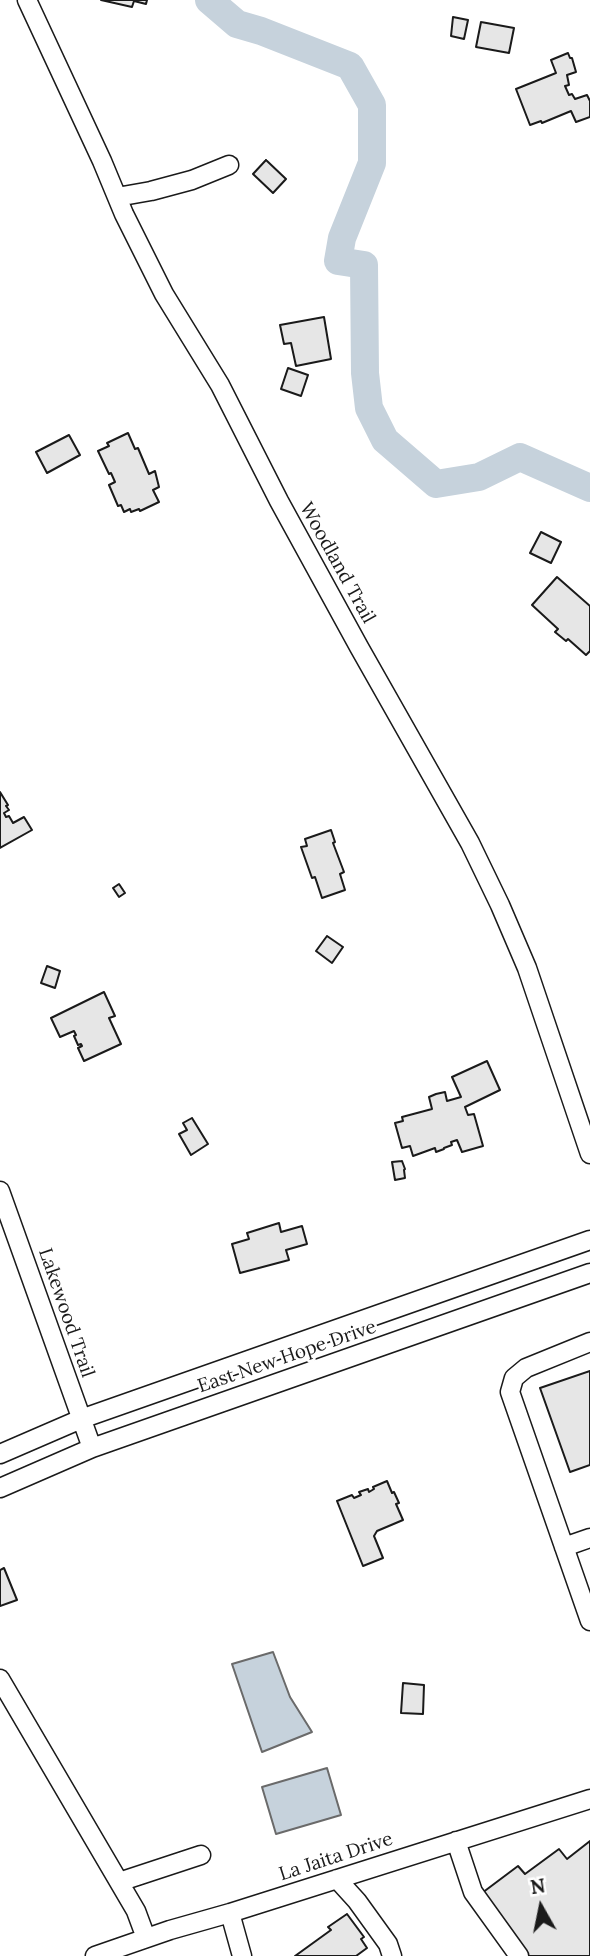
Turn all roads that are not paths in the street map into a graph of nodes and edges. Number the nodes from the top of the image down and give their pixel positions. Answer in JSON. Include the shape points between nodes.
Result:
{"nodes":[{"id":1,"x":27,"y":0,"type":"edge"},
{"id":2,"x":229,"y":165,"type":"dead end"},
{"id":3,"x":117,"y":197,"type":"junction"},
{"id":4,"x":590,"y":1154,"type":"edge"},
{"id":5,"x":0,"y":1191,"type":"edge"},
{"id":6,"x":590,"y":1240,"type":"edge"},
{"id":7,"x":590,"y":1273,"type":"edge"},
{"id":8,"x":590,"y":1342,"type":"edge"},
{"id":9,"x":81,"y":1419,"type":"junction"},
{"id":10,"x":92,"y":1448,"type":"junction"},
{"id":11,"x":0,"y":1454,"type":"edge"},
{"id":12,"x":0,"y":1488,"type":"edge"},
{"id":13,"x":590,"y":1538,"type":"edge"},
{"id":14,"x":564,"y":1547,"type":"junction"},
{"id":15,"x":584,"y":1587,"type":"edge"},
{"id":16,"x":590,"y":1620,"type":"edge"},
{"id":17,"x":0,"y":1679,"type":"edge"},
{"id":18,"x":590,"y":1799,"type":"edge"},
{"id":19,"x":456,"y":1841,"type":"junction"},
{"id":20,"x":201,"y":1855,"type":"dead end"},
{"id":21,"x":337,"y":1879,"type":"junction"},
{"id":22,"x":119,"y":1882,"type":"junction"},
{"id":23,"x":230,"y":1913,"type":"junction"},
{"id":24,"x":146,"y":1938,"type":"junction"},
{"id":25,"x":95,"y":1956,"type":"edge"},
{"id":26,"x":242,"y":1956,"type":"edge"},
{"id":27,"x":392,"y":1956,"type":"edge"},
{"id":28,"x":519,"y":1956,"type":"edge"}],
"edges":[{"from":1,"to":3,"type":"street","name":"Woodland Trail"},
{"from":2,"to":3,"type":"street","via":[[192,180]]},
{"from":3,"to":4,"type":"street","name":"Woodland Trail","via":[[164,294],[220,385],[285,513],[470,843],[527,968]]},
{"from":5,"to":9,"type":"street","name":"Lakewood Trail"},
{"from":6,"to":9,"type":"street","name":"East New Hope Drive"},
{"from":7,"to":10,"type":"street","name":"East New Hope Drive"},
{"from":8,"to":14,"type":"street","via":[[526,1368],[514,1378],[510,1392]]},
{"from":9,"to":10,"type":"street","name":"Lakewood Trail"},
{"from":9,"to":11,"type":"street","name":"East New Hope Drive"},
{"from":10,"to":12,"type":"street","name":"East New Hope Drive"},
{"from":13,"to":14,"type":"street"},
{"from":14,"to":15,"type":"street"},
{"from":15,"to":16,"type":"street"},
{"from":17,"to":22,"type":"street"},
{"from":18,"to":19,"type":"street","name":"La Jaita Drive"},
{"from":19,"to":21,"type":"street","name":"La Jaita Drive"},
{"from":19,"to":28,"type":"street","via":[[473,1892]]},
{"from":20,"to":22,"type":"street"},
{"from":21,"to":23,"type":"street","name":"La Jaita Drive"},
{"from":21,"to":27,"type":"street","via":[[388,1944]]},
{"from":22,"to":24,"type":"street"},
{"from":23,"to":24,"type":"street","name":"La Jaita Drive"},
{"from":23,"to":26,"type":"street"},
{"from":24,"to":25,"type":"street","name":"La Jaita Drive"}]}
